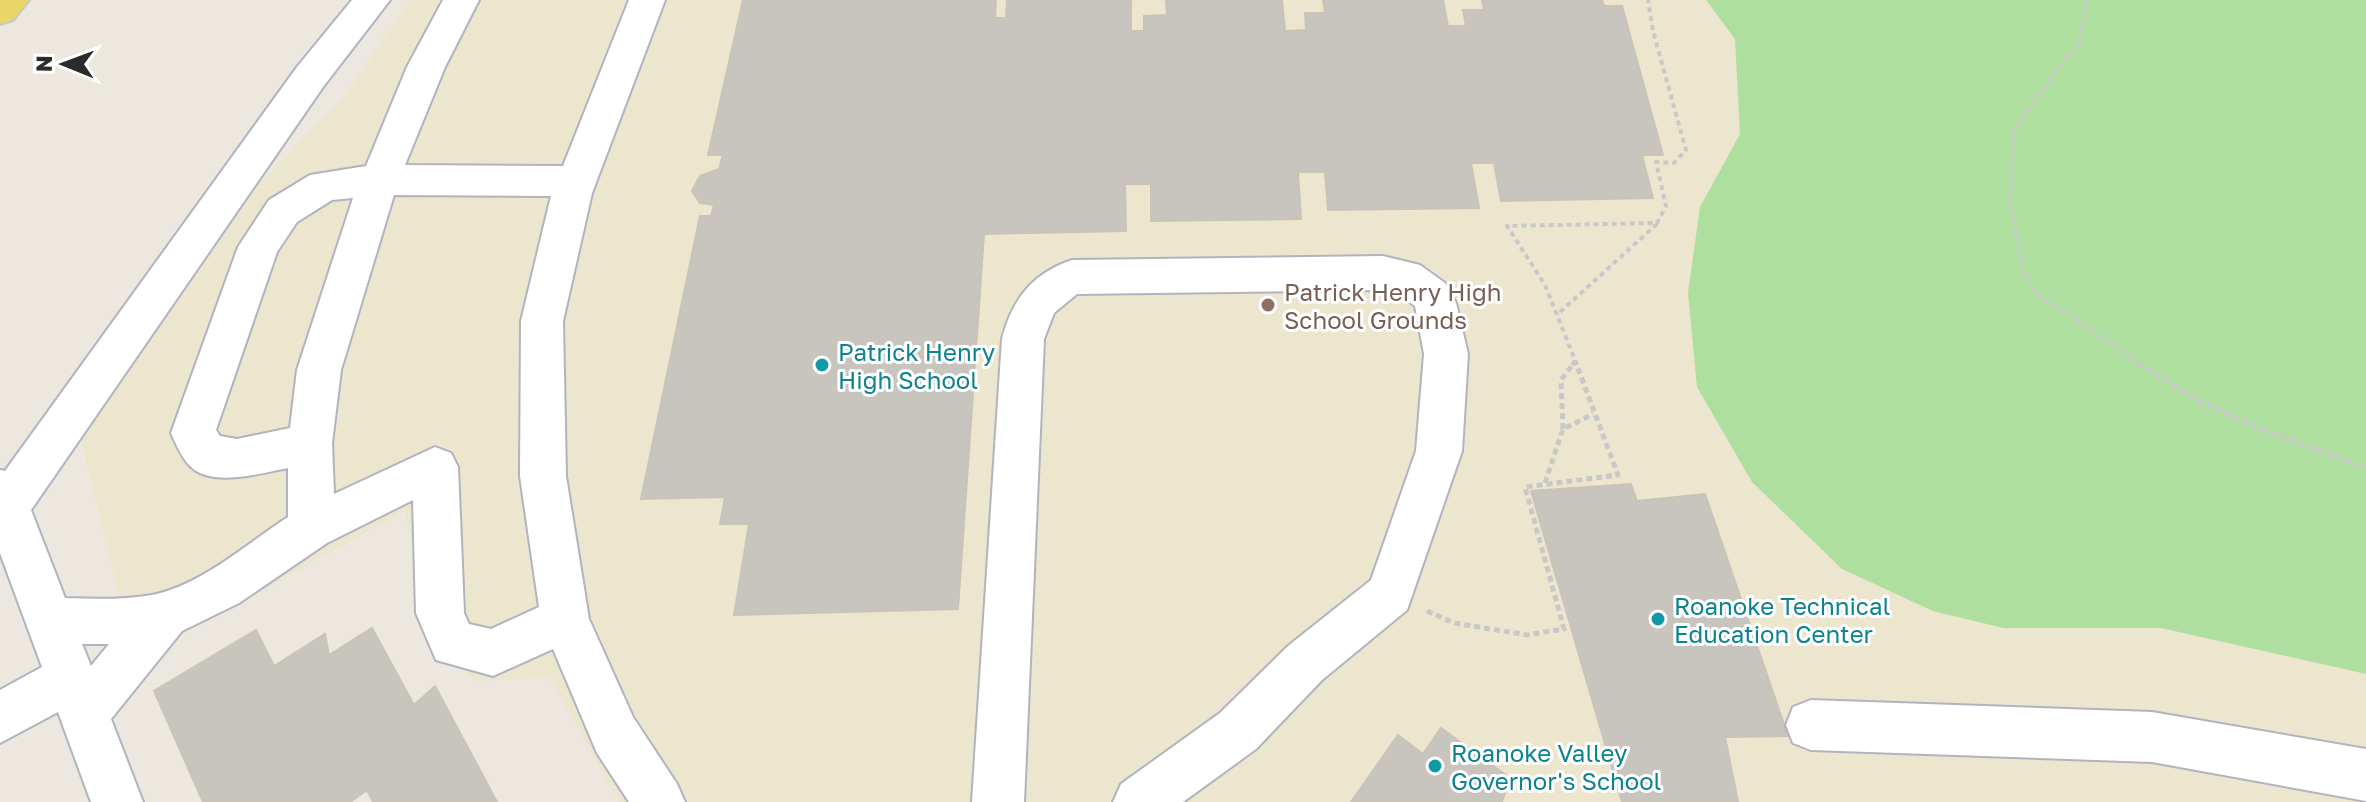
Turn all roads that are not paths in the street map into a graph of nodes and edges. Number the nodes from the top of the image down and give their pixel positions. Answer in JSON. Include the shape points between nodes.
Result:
{"nodes":[{"id":1,"x":11,"y":0,"type":"edge"},
{"id":2,"x":372,"y":0,"type":"edge"},
{"id":3,"x":461,"y":0,"type":"edge"},
{"id":4,"x":647,"y":0,"type":"edge"},
{"id":5,"x":0,"y":11,"type":"edge"},
{"id":6,"x":380,"y":180,"type":"junction"},
{"id":7,"x":576,"y":181,"type":"junction"},
{"id":8,"x":310,"y":443,"type":"junction"},
{"id":9,"x":3,"y":499,"type":"edge"},
{"id":10,"x":311,"y":528,"type":"junction"},
{"id":11,"x":165,"y":614,"type":"junction"},
{"id":12,"x":565,"y":619,"type":"junction"},
{"id":13,"x":48,"y":621,"type":"junction"},
{"id":14,"x":76,"y":696,"type":"junction"},
{"id":15,"x":0,"y":718,"type":"edge"},
{"id":16,"x":1811,"y":725,"type":"dead end"},
{"id":17,"x":2366,"y":775,"type":"edge"},
{"id":18,"x":117,"y":802,"type":"edge"},
{"id":19,"x":659,"y":802,"type":"edge"},
{"id":20,"x":998,"y":802,"type":"edge"},
{"id":21,"x":1139,"y":802,"type":"edge"}],
"edges":[{"from":1,"to":5,"type":"main road"},
{"from":2,"to":9,"type":"street","via":[[310,77]]},
{"from":3,"to":6,"type":"street","via":[[426,67]]},
{"from":4,"to":7,"type":"street"},
{"from":6,"to":7,"type":"street"},
{"from":6,"to":8,"type":"street","via":[[319,370]]},
{"from":6,"to":8,"type":"street","via":[[324,186],[283,211],[258,247],[193,433],[207,454],[237,459]]},
{"from":7,"to":12,"type":"street","via":[[542,321],[543,476]]},
{"from":8,"to":10,"type":"street"},
{"from":9,"to":13,"type":"street"},
{"from":10,"to":11,"type":"street","via":[[215,590]]},
{"from":10,"to":12,"type":"street","via":[[435,467],[440,613],[453,644],[493,653]]},
{"from":11,"to":13,"type":"street"},
{"from":11,"to":14,"type":"street"},
{"from":12,"to":19,"type":"street","via":[[615,735]]},
{"from":13,"to":14,"type":"street"},
{"from":14,"to":15,"type":"street"},
{"from":14,"to":18,"type":"street"},
{"from":16,"to":17,"type":"street","via":[[2152,737]]},
{"from":20,"to":21,"type":"street","via":[[1023,339],[1038,301],[1072,277],[1405,277],[1423,287],[1435,303],[1446,354],[1439,451],[1390,594],[1305,663],[1238,731]]}]}
